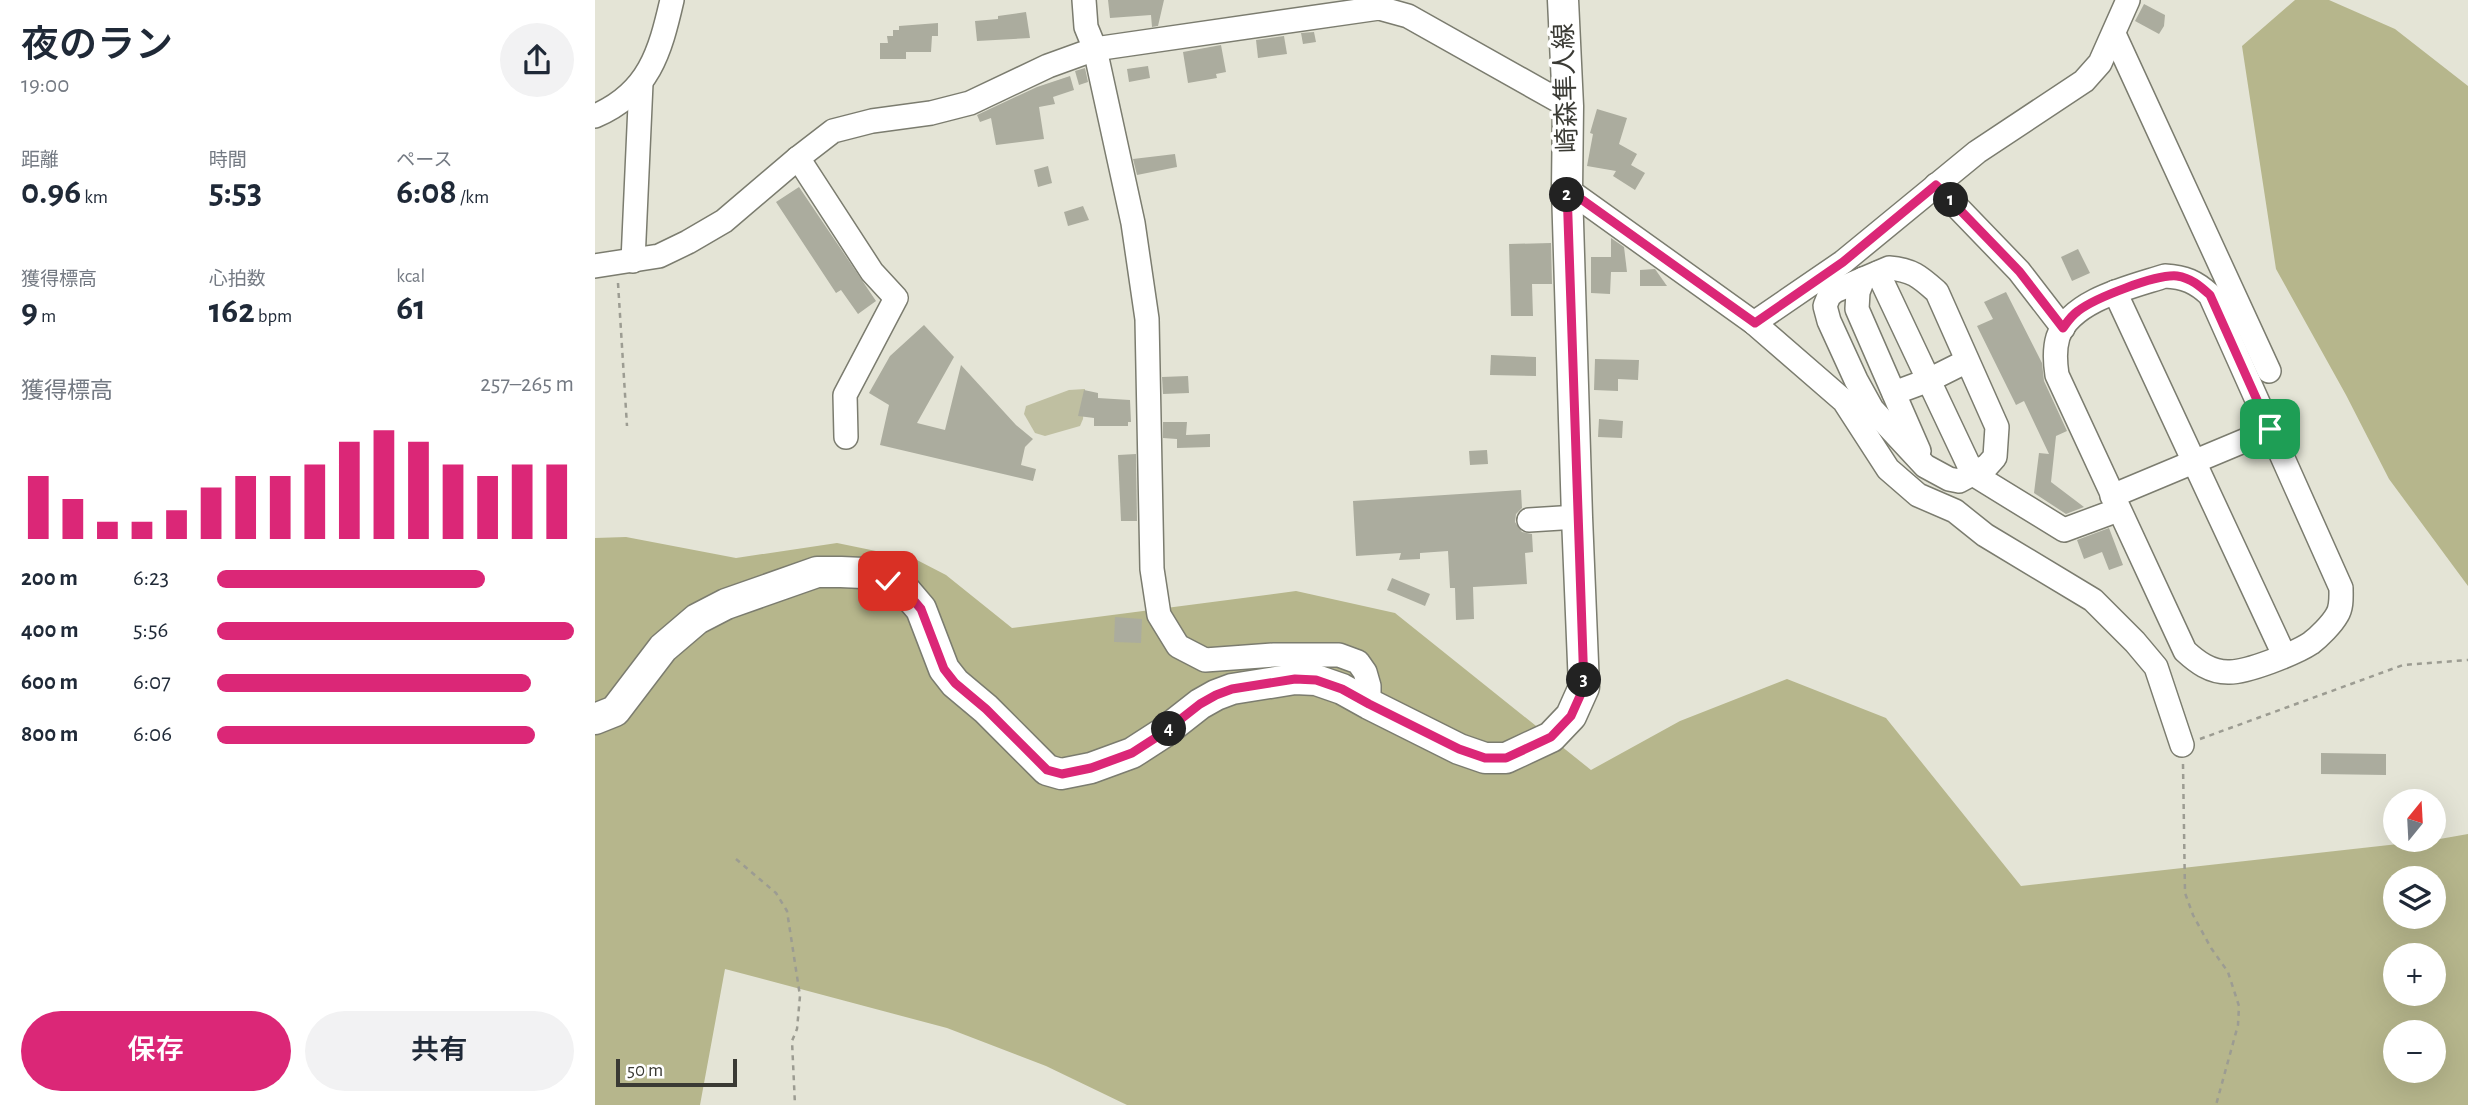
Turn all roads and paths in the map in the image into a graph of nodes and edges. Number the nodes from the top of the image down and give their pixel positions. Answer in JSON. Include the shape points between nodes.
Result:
{"nodes":[{"id":1,"x":672,"y":0,"type":"edge"},
{"id":2,"x":1084,"y":0,"type":"edge"},
{"id":3,"x":1563,"y":0,"type":"edge"},
{"id":4,"x":2127,"y":0,"type":"edge"},
{"id":5,"x":2114,"y":34,"type":"junction"},
{"id":6,"x":1095,"y":49,"type":"junction"},
{"id":7,"x":641,"y":83,"type":"junction"},
{"id":8,"x":1568,"y":106,"type":"junction"},
{"id":9,"x":595,"y":116,"type":"edge"},
{"id":10,"x":798,"y":158,"type":"junction"},
{"id":11,"x":1936,"y":185,"type":"junction"},
{"id":12,"x":1567,"y":189,"type":"junction"},
{"id":13,"x":615,"y":264,"type":"edge"},
{"id":14,"x":1871,"y":276,"type":"junction"},
{"id":15,"x":2115,"y":292,"type":"junction"},
{"id":16,"x":1755,"y":323,"type":"junction"},
{"id":17,"x":2063,"y":328,"type":"junction"},
{"id":18,"x":1967,"y":361,"type":"junction"},
{"id":19,"x":2269,"y":371,"type":"dead end"},
{"id":20,"x":1929,"y":380,"type":"junction"},
{"id":21,"x":1893,"y":393,"type":"junction"},
{"id":22,"x":627,"y":426,"type":"dead end"},
{"id":23,"x":2270,"y":429,"type":"junction"},
{"id":24,"x":846,"y":437,"type":"dead end"},
{"id":25,"x":2194,"y":461,"type":"junction"},
{"id":26,"x":1926,"y":466,"type":"junction"},
{"id":27,"x":1973,"y":474,"type":"junction"},
{"id":28,"x":2115,"y":503,"type":"junction"},
{"id":29,"x":1577,"y":517,"type":"junction"},
{"id":30,"x":1529,"y":520,"type":"dead end"},
{"id":31,"x":2284,"y":654,"type":"junction"},
{"id":32,"x":2468,"y":660,"type":"edge"},
{"id":33,"x":1369,"y":704,"type":"junction"},
{"id":34,"x":595,"y":719,"type":"edge"},
{"id":35,"x":2182,"y":745,"type":"junction"},
{"id":36,"x":736,"y":859,"type":"dead end"},
{"id":37,"x":795,"y":1105,"type":"edge"},
{"id":38,"x":2216,"y":1105,"type":"edge"}],
"edges":[{"from":1,"to":7,"type":"street","via":[[655,61]]},
{"from":2,"to":6,"type":"street","via":[[1086,27]]},
{"from":3,"to":8,"type":"main road","name":"崎森隼人線"},
{"from":4,"to":5,"type":"street"},
{"from":5,"to":11,"type":"street","via":[[2100,63],[2084,81]]},
{"from":5,"to":19,"type":"street"},
{"from":6,"to":8,"type":"street","via":[[1379,8],[1408,16]]},
{"from":6,"to":10,"type":"street","via":[[970,103],[833,131]]},
{"from":6,"to":33,"type":"street","via":[[1133,223],[1147,319],[1153,569],[1159,615],[1178,646],[1205,660],[1339,655],[1358,662],[1369,686]]},
{"from":7,"to":9,"type":"street","via":[[621,102]]},
{"from":7,"to":13,"type":"street"},
{"from":8,"to":12,"type":"main road","name":"崎森隼人線"},
{"from":10,"to":13,"type":"street","via":[[724,221],[688,242],[659,256]]},
{"from":10,"to":24,"type":"street","via":[[872,272],[896,298],[845,395]]},
{"from":11,"to":16,"type":"street","via":[[1843,262]]},
{"from":11,"to":17,"type":"street","via":[[2019,271]]},
{"from":12,"to":16,"type":"street"},
{"from":12,"to":29,"type":"main road","name":"崎森隼人線"},
{"from":13,"to":22,"type":"path"},
{"from":14,"to":18,"type":"street","via":[[1889,268],[1919,276],[1937,292]]},
{"from":14,"to":20,"type":"street"},
{"from":14,"to":21,"type":"street","via":[[1858,292],[1857,309]]},
{"from":14,"to":26,"type":"street","via":[[1829,296],[1825,306],[1829,321],[1872,409]]},
{"from":15,"to":17,"type":"street","via":[[2081,309]]},
{"from":15,"to":23,"type":"street","via":[[2165,276],[2180,276],[2210,295]]},
{"from":15,"to":25,"type":"street"},
{"from":16,"to":35,"type":"street","via":[[1844,401],[1888,469],[1918,495],[1955,511],[1985,535],[2087,596],[2136,642],[2156,667]]},
{"from":17,"to":28,"type":"street","via":[[2055,355],[2057,375]]},
{"from":18,"to":20,"type":"street"},
{"from":18,"to":27,"type":"street","via":[[1997,427],[1995,457]]},
{"from":20,"to":21,"type":"street"},
{"from":20,"to":27,"type":"street"},
{"from":21,"to":26,"type":"street"},
{"from":23,"to":25,"type":"street"},
{"from":23,"to":31,"type":"street","via":[[2341,588],[2338,614],[2311,643]]},
{"from":25,"to":28,"type":"street"},
{"from":25,"to":31,"type":"street"},
{"from":26,"to":27,"type":"street","via":[[1959,481]]},
{"from":27,"to":28,"type":"street","via":[[2064,530]]},
{"from":28,"to":31,"type":"street","via":[[2185,651],[2214,670],[2229,673]]},
{"from":29,"to":30,"type":"street"},
{"from":29,"to":33,"type":"main road","name":"崎森隼人線","via":[[1584,687],[1571,716],[1551,737],[1506,758],[1485,758]]},
{"from":32,"to":35,"type":"path","via":[[2403,665]]},
{"from":33,"to":34,"type":"main road","name":"崎森隼人線","via":[[1316,680],[1232,689],[1200,704],[1132,753],[1062,774],[1047,770],[955,683],[944,669],[921,609],[904,589],[863,573],[817,572],[697,619],[663,648],[615,711]]},
{"from":35,"to":38,"type":"path","via":[[2185,892],[2193,915],[2228,972],[2239,1006]]},
{"from":36,"to":37,"type":"path","via":[[776,894],[787,911],[800,996],[792,1041]]}]}
